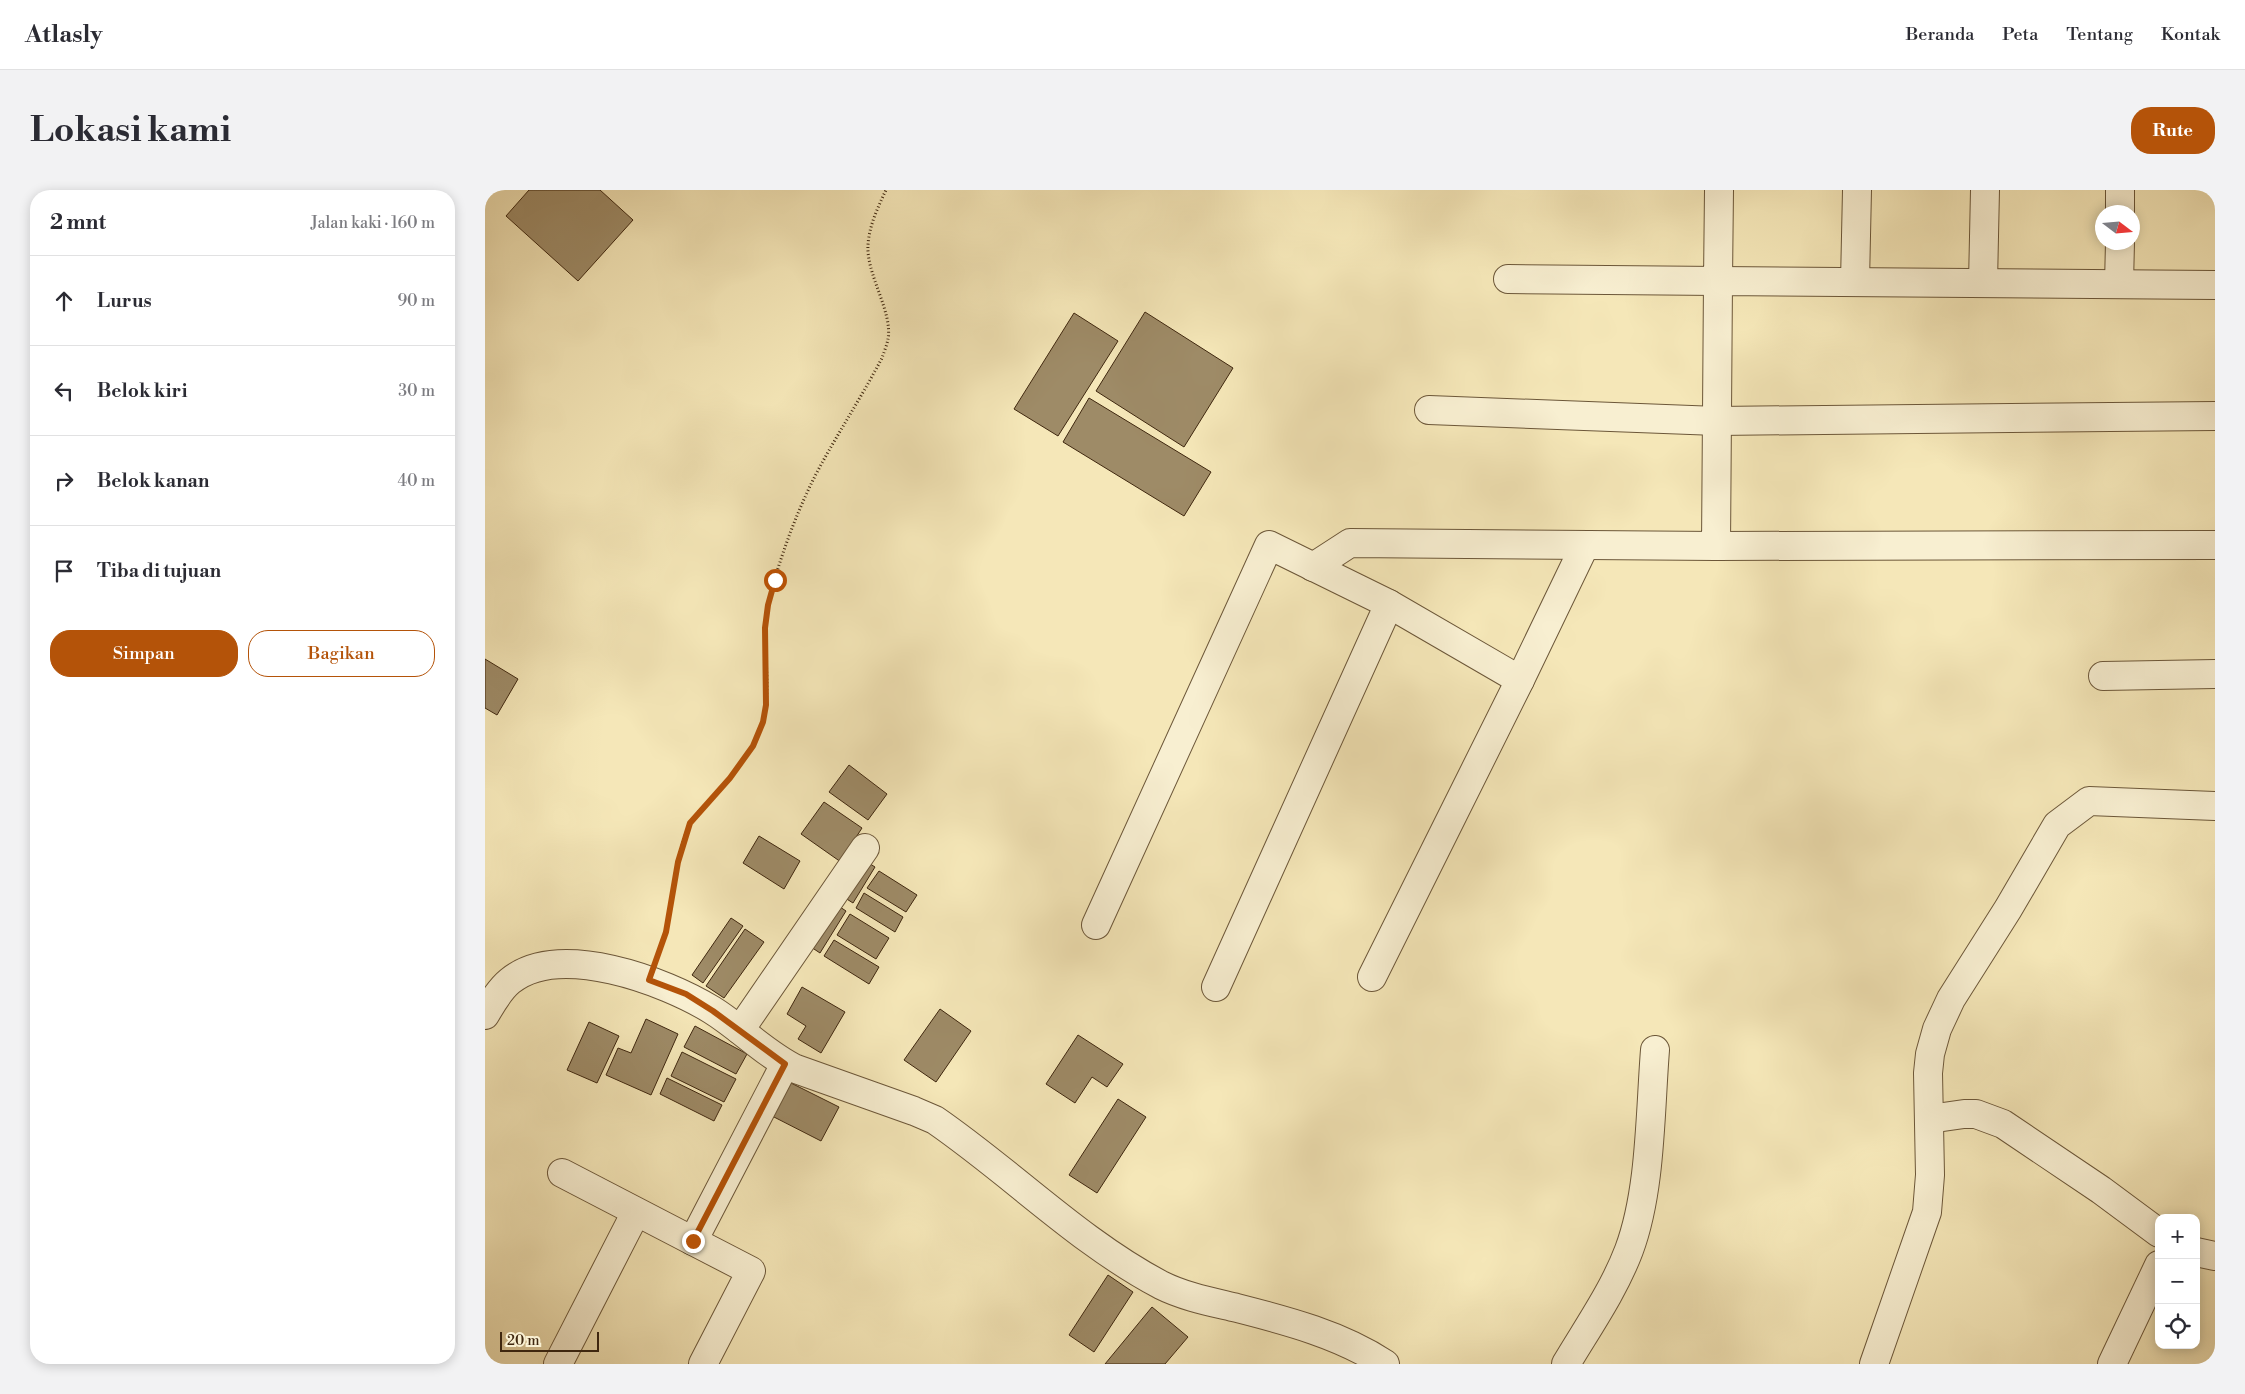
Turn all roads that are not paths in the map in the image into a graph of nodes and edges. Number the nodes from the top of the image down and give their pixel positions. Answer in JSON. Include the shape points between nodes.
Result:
{"nodes":[{"id":1,"x":1719,"y":190,"type":"edge"},
{"id":2,"x":1857,"y":190,"type":"edge"},
{"id":3,"x":1985,"y":190,"type":"edge"},
{"id":4,"x":2120,"y":190,"type":"edge"},
{"id":5,"x":2120,"y":205,"type":"edge"},
{"id":6,"x":2119,"y":250,"type":"edge"},
{"id":7,"x":1508,"y":278,"type":"dead end"},
{"id":8,"x":1718,"y":280,"type":"junction"},
{"id":9,"x":1855,"y":282,"type":"junction"},
{"id":10,"x":1983,"y":283,"type":"junction"},
{"id":11,"x":2119,"y":284,"type":"junction"},
{"id":12,"x":2215,"y":284,"type":"edge"},
{"id":13,"x":1429,"y":410,"type":"dead end"},
{"id":14,"x":2215,"y":416,"type":"edge"},
{"id":15,"x":1717,"y":422,"type":"junction"},
{"id":16,"x":1585,"y":545,"type":"junction"},
{"id":17,"x":2215,"y":545,"type":"edge"},
{"id":18,"x":1716,"y":546,"type":"junction"},
{"id":19,"x":1313,"y":567,"type":"junction"},
{"id":20,"x":1389,"y":604,"type":"junction"},
{"id":21,"x":2215,"y":674,"type":"edge"},
{"id":22,"x":2103,"y":676,"type":"dead end"},
{"id":23,"x":1520,"y":680,"type":"junction"},
{"id":24,"x":2215,"y":806,"type":"edge"},
{"id":25,"x":865,"y":848,"type":"dead end"},
{"id":26,"x":1096,"y":925,"type":"dead end"},
{"id":27,"x":1372,"y":977,"type":"dead end"},
{"id":28,"x":1216,"y":987,"type":"dead end"},
{"id":29,"x":485,"y":1015,"type":"edge"},
{"id":30,"x":740,"y":1030,"type":"junction"},
{"id":31,"x":1655,"y":1050,"type":"dead end"},
{"id":32,"x":785,"y":1064,"type":"junction"},
{"id":33,"x":1929,"y":1119,"type":"junction"},
{"id":34,"x":562,"y":1173,"type":"dead end"},
{"id":35,"x":636,"y":1212,"type":"junction"},
{"id":36,"x":2155,"y":1230,"type":"edge"},
{"id":37,"x":693,"y":1241,"type":"junction"},
{"id":38,"x":2200,"y":1253,"type":"edge"},
{"id":39,"x":2215,"y":1256,"type":"edge"},
{"id":40,"x":2155,"y":1273,"type":"edge"},
{"id":41,"x":558,"y":1364,"type":"edge"},
{"id":42,"x":703,"y":1364,"type":"edge"},
{"id":43,"x":1385,"y":1364,"type":"edge"},
{"id":44,"x":1566,"y":1364,"type":"edge"},
{"id":45,"x":1874,"y":1364,"type":"edge"},
{"id":46,"x":2112,"y":1364,"type":"edge"}],
"edges":[{"from":1,"to":8,"type":"street"},
{"from":2,"to":9,"type":"street"},
{"from":3,"to":10,"type":"street"},
{"from":4,"to":5,"type":"street"},
{"from":6,"to":11,"type":"street"},
{"from":7,"to":8,"type":"street"},
{"from":8,"to":9,"type":"street"},
{"from":8,"to":15,"type":"street"},
{"from":9,"to":10,"type":"street"},
{"from":10,"to":11,"type":"street"},
{"from":11,"to":12,"type":"street"},
{"from":13,"to":15,"type":"street"},
{"from":14,"to":15,"type":"street"},
{"from":15,"to":18,"type":"street"},
{"from":16,"to":18,"type":"street"},
{"from":16,"to":19,"type":"street","via":[[1350,543]]},
{"from":16,"to":23,"type":"street"},
{"from":17,"to":18,"type":"street"},
{"from":19,"to":20,"type":"street"},
{"from":19,"to":26,"type":"street","via":[[1269,545]]},
{"from":20,"to":23,"type":"street"},
{"from":20,"to":28,"type":"street"},
{"from":21,"to":22,"type":"street"},
{"from":23,"to":27,"type":"street"},
{"from":24,"to":33,"type":"street","via":[[2089,801],[2057,824],[2008,910],[1951,999],[1937,1029],[1929,1054]]},
{"from":25,"to":30,"type":"street"},
{"from":29,"to":30,"type":"street","via":[[509,981],[539,968],[563,964],[601,967],[649,980],[686,994]]},
{"from":30,"to":32,"type":"street"},
{"from":31,"to":44,"type":"street","via":[[1645,1175],[1636,1226],[1623,1266]]},
{"from":32,"to":37,"type":"street"},
{"from":32,"to":43,"type":"street","via":[[935,1120],[1092,1242],[1162,1285],[1342,1340]]},
{"from":33,"to":36,"type":"street","via":[[1976,1114],[2003,1124]]},
{"from":33,"to":45,"type":"street","via":[[1927,1212]]},
{"from":34,"to":35,"type":"street"},
{"from":35,"to":37,"type":"street"},
{"from":35,"to":41,"type":"street"},
{"from":37,"to":42,"type":"street","via":[[751,1271]]},
{"from":38,"to":39,"type":"street"},
{"from":40,"to":46,"type":"street"}]}
